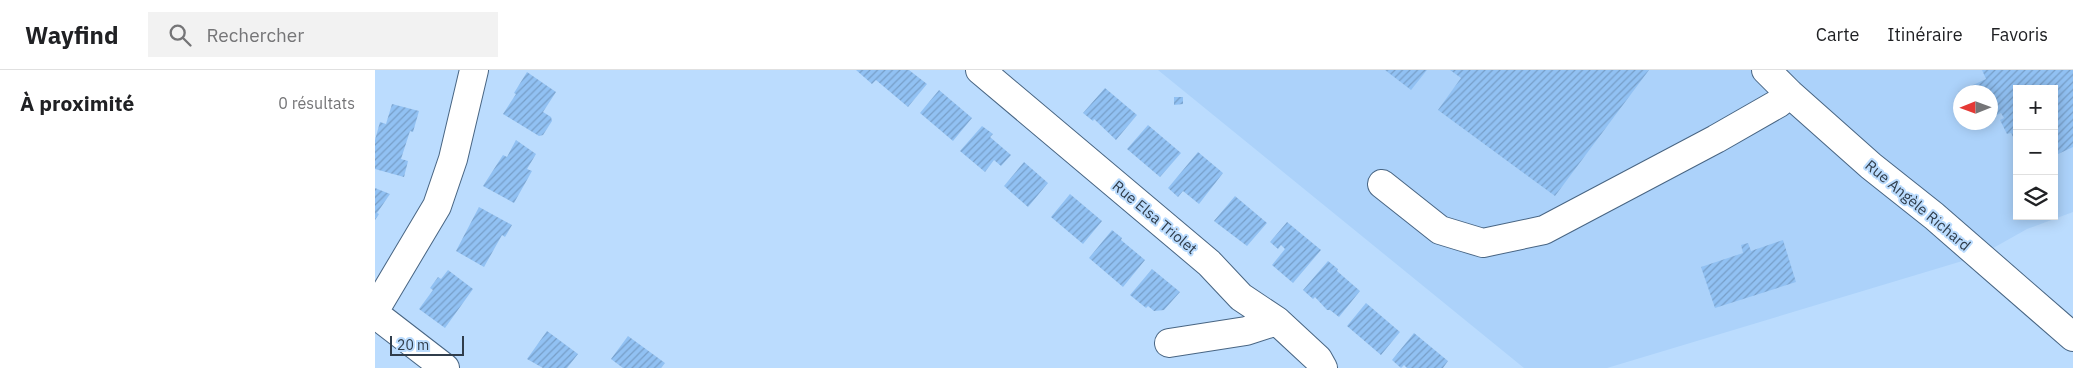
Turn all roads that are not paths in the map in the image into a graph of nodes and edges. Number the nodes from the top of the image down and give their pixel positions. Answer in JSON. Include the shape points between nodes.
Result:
{"nodes":[{"id":1,"x":474,"y":70,"type":"edge"},
{"id":2,"x":980,"y":70,"type":"edge"},
{"id":3,"x":1766,"y":70,"type":"edge"},
{"id":4,"x":1790,"y":94,"type":"junction"},
{"id":5,"x":1382,"y":184,"type":"dead end"},
{"id":6,"x":375,"y":310,"type":"edge"},
{"id":7,"x":375,"y":314,"type":"edge"},
{"id":8,"x":1277,"y":320,"type":"junction"},
{"id":9,"x":2073,"y":337,"type":"edge"},
{"id":10,"x":1169,"y":344,"type":"dead end"},
{"id":11,"x":445,"y":368,"type":"edge"},
{"id":12,"x":1323,"y":368,"type":"edge"}],
"edges":[{"from":1,"to":6,"type":"street","via":[[453,159],[437,206]]},
{"from":2,"to":8,"type":"street","name":"Rue Elsa Triolet","via":[[1209,263],[1241,297]]},
{"from":3,"to":4,"type":"street","name":"Rue Angèle Richard"},
{"from":4,"to":5,"type":"street","via":[[1717,139],[1544,230],[1483,243],[1440,230]]},
{"from":4,"to":9,"type":"street","name":"Rue Angèle Richard"},
{"from":7,"to":11,"type":"street"},
{"from":8,"to":10,"type":"street","via":[[1246,331]]},
{"from":8,"to":12,"type":"street","name":"Rue Elsa Triolet","via":[[1318,359]]}]}
